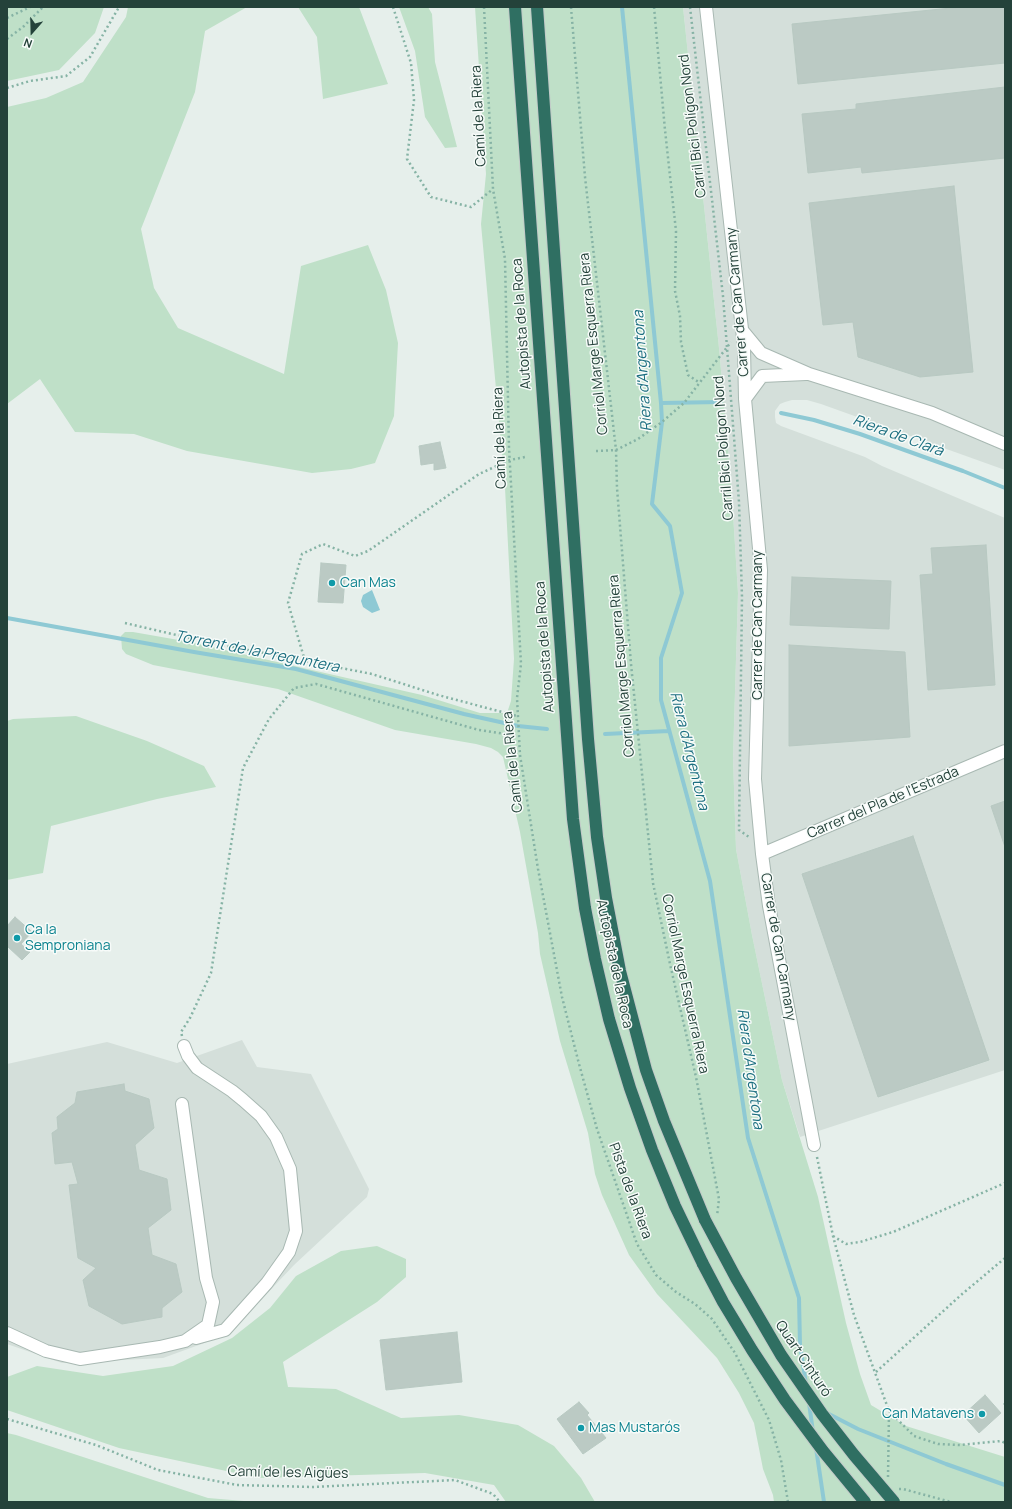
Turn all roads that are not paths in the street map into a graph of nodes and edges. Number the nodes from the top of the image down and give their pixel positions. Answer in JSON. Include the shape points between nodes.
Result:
{"nodes":[{"id":1,"x":515,"y":7,"type":"edge"},
{"id":2,"x":537,"y":7,"type":"edge"},
{"id":3,"x":706,"y":7,"type":"edge"},
{"id":4,"x":741,"y":329,"type":"junction"},
{"id":5,"x":809,"y":374,"type":"junction"},
{"id":6,"x":746,"y":400,"type":"junction"},
{"id":7,"x":1005,"y":444,"type":"edge"},
{"id":8,"x":1005,"y":751,"type":"edge"},
{"id":9,"x":762,"y":854,"type":"junction"},
{"id":10,"x":184,"y":1046,"type":"road end"},
{"id":11,"x":182,"y":1104,"type":"dead end"},
{"id":12,"x":814,"y":1145,"type":"road end"},
{"id":13,"x":711,"y":1221,"type":"joint"},
{"id":14,"x":7,"y":1334,"type":"edge"},
{"id":15,"x":185,"y":1341,"type":"junction"},
{"id":16,"x":865,"y":1502,"type":"edge"},
{"id":17,"x":894,"y":1502,"type":"edge"}],
"edges":[{"from":1,"to":16,"type":"highway","name":"Autopista de la Roca","bridge":true,"via":[[573,819],[585,908],[609,1019],[652,1150],[675,1206],[723,1302],[785,1400]]},
{"from":2,"to":13,"type":"highway","name":"Autopista de la Roca","via":[[597,837],[620,971],[646,1070],[664,1121]]},
{"from":3,"to":4,"type":"street","name":"Carrer de Can Carmany"},
{"from":4,"to":5,"type":"street","via":[[761,352]]},
{"from":4,"to":6,"type":"street","name":"Carrer de Can Carmany"},
{"from":5,"to":6,"type":"street","via":[[762,376]]},
{"from":5,"to":7,"type":"street","via":[[932,413]]},
{"from":6,"to":9,"type":"street","name":"Carrer de Can Carmany","via":[[760,570],[756,780]]},
{"from":8,"to":9,"type":"street","name":"Carrer del Pla de l'Estrada"},
{"from":9,"to":12,"type":"street","name":"Carrer de Can Carmany"},
{"from":10,"to":15,"type":"street","via":[[197,1068],[243,1100],[261,1116],[276,1137],[290,1169],[296,1231],[289,1252],[225,1330]]},
{"from":11,"to":15,"type":"street","via":[[206,1278],[213,1302],[208,1325]]},
{"from":13,"to":17,"type":"highway","name":"Quart Cinturó","bridge":true,"via":[[736,1278],[781,1355],[822,1414]]},
{"from":14,"to":15,"type":"street","via":[[46,1351],[80,1359]]}]}
